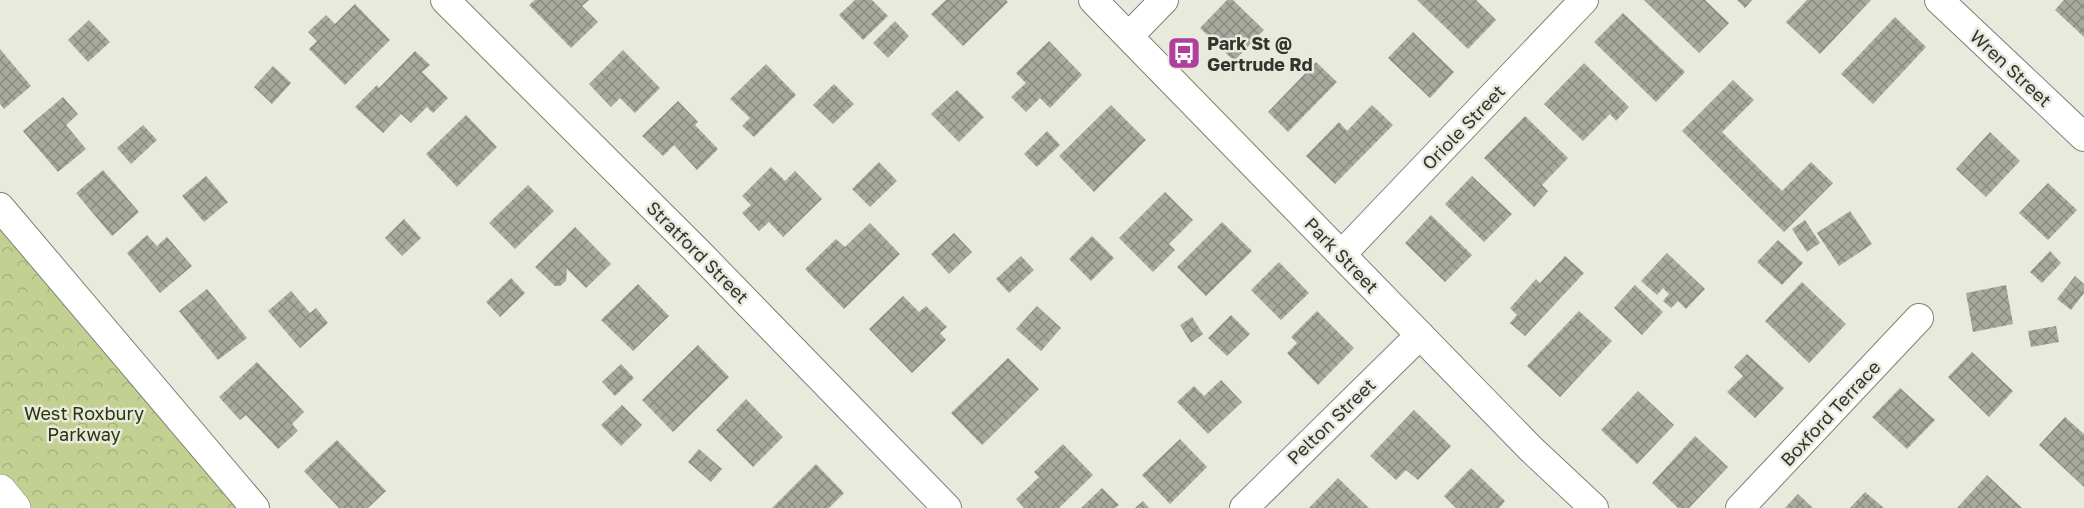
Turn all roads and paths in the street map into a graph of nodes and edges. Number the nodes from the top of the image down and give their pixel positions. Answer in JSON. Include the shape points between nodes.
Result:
{"nodes":[{"id":1,"x":445,"y":0,"type":"edge"},
{"id":2,"x":1093,"y":0,"type":"edge"},
{"id":3,"x":1164,"y":0,"type":"edge"},
{"id":4,"x":1584,"y":0,"type":"edge"},
{"id":5,"x":1939,"y":0,"type":"edge"},
{"id":6,"x":1129,"y":36,"type":"junction"},
{"id":7,"x":2084,"y":137,"type":"edge"},
{"id":8,"x":0,"y":207,"type":"edge"},
{"id":9,"x":1342,"y":254,"type":"junction"},
{"id":10,"x":1920,"y":318,"type":"dead end"},
{"id":11,"x":1420,"y":335,"type":"junction"},
{"id":12,"x":0,"y":491,"type":"edge"},
{"id":13,"x":14,"y":508,"type":"edge"},
{"id":14,"x":255,"y":508,"type":"edge"},
{"id":15,"x":947,"y":508,"type":"edge"},
{"id":16,"x":1244,"y":508,"type":"edge"},
{"id":17,"x":1594,"y":508,"type":"edge"},
{"id":18,"x":1740,"y":508,"type":"edge"}],
"edges":[{"from":1,"to":15,"type":"street","name":"Stratford Street"},
{"from":2,"to":6,"type":"street","name":"Park Street"},
{"from":3,"to":6,"type":"street"},
{"from":4,"to":9,"type":"street","name":"Oriole Street"},
{"from":5,"to":7,"type":"street","name":"Wren Street"},
{"from":6,"to":9,"type":"street","name":"Park Street"},
{"from":8,"to":14,"type":"street"},
{"from":9,"to":11,"type":"street","name":"Park Street"},
{"from":10,"to":18,"type":"street","name":"Boxford Terrace"},
{"from":11,"to":16,"type":"street","name":"Pelton Street"},
{"from":11,"to":17,"type":"street","name":"Park Street"},
{"from":12,"to":13,"type":"main road"}]}
